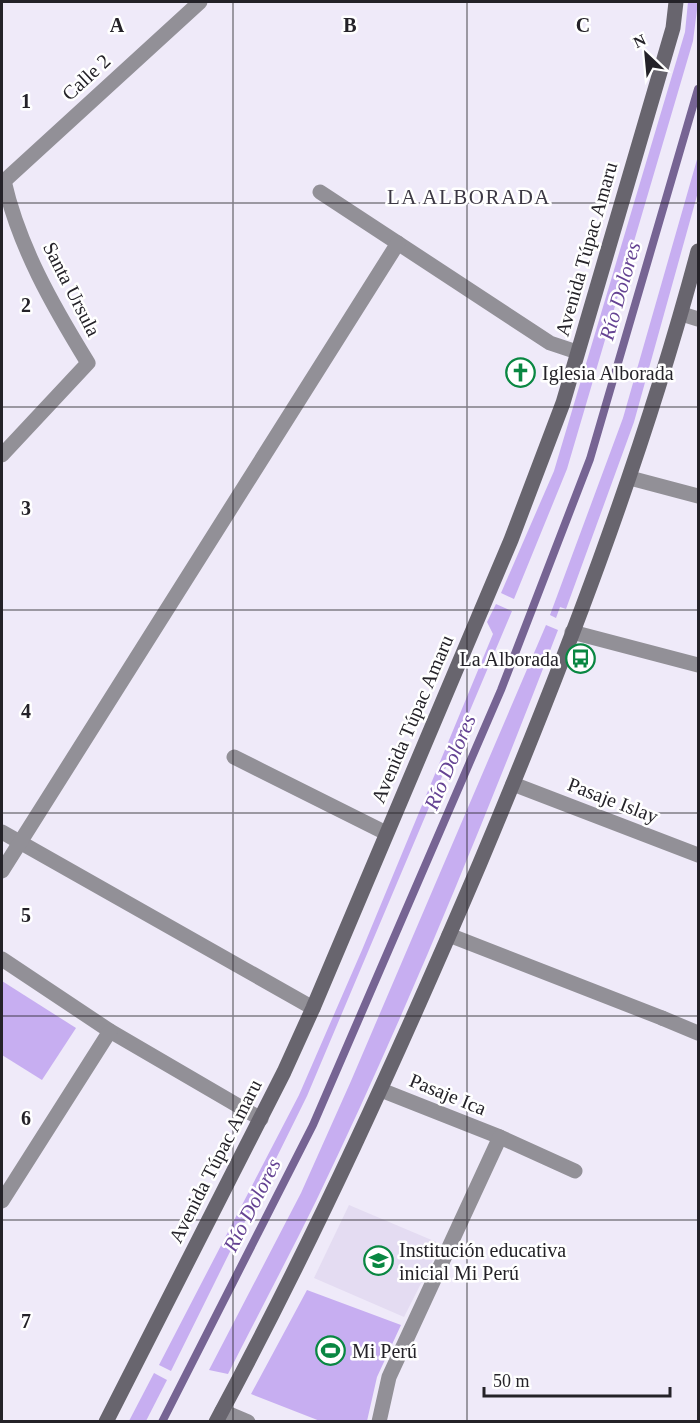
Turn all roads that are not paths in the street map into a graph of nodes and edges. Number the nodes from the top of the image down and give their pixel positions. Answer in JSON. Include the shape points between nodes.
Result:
{"nodes":[{"id":1,"x":200,"y":2,"type":"edge"},
{"id":2,"x":676,"y":2,"type":"edge"},
{"id":3,"x":3,"y":182,"type":"edge"},
{"id":4,"x":320,"y":192,"type":"dead end"},
{"id":5,"x":398,"y":243,"type":"junction"},
{"id":6,"x":699,"y":251,"type":"edge"},
{"id":7,"x":682,"y":314,"type":"junction"},
{"id":8,"x":699,"y":319,"type":"edge"},
{"id":9,"x":577,"y":352,"type":"junction"},
{"id":10,"x":2,"y":455,"type":"edge"},
{"id":11,"x":630,"y":478,"type":"junction"},
{"id":12,"x":699,"y":496,"type":"edge"},
{"id":13,"x":572,"y":632,"type":"junction"},
{"id":14,"x":699,"y":665,"type":"edge"},
{"id":15,"x":234,"y":757,"type":"dead end"},
{"id":16,"x":513,"y":784,"type":"junction"},
{"id":17,"x":2,"y":832,"type":"edge"},
{"id":18,"x":386,"y":832,"type":"junction"},
{"id":19,"x":20,"y":844,"type":"junction"},
{"id":20,"x":699,"y":855,"type":"edge"},
{"id":21,"x":2,"y":872,"type":"edge"},
{"id":22,"x":449,"y":935,"type":"junction"},
{"id":23,"x":2,"y":959,"type":"edge"},
{"id":24,"x":313,"y":1008,"type":"junction"},
{"id":25,"x":110,"y":1031,"type":"junction"},
{"id":26,"x":699,"y":1033,"type":"edge"},
{"id":27,"x":381,"y":1090,"type":"junction"},
{"id":28,"x":261,"y":1119,"type":"junction"},
{"id":29,"x":500,"y":1137,"type":"junction"},
{"id":30,"x":575,"y":1171,"type":"dead end"},
{"id":31,"x":2,"y":1201,"type":"edge"},
{"id":32,"x":219,"y":1416,"type":"edge"},
{"id":33,"x":106,"y":1422,"type":"edge"},
{"id":34,"x":248,"y":1422,"type":"edge"},
{"id":35,"x":379,"y":1422,"type":"edge"}],
"edges":[{"from":1,"to":3,"type":"street","name":"Calle 2"},
{"from":2,"to":9,"type":"street","name":"Avenida Túpac Amaru","via":[[673,28]]},
{"from":3,"to":10,"type":"street","name":"Santa Ursula","via":[[11,211],[51,303],[88,363]]},
{"from":4,"to":5,"type":"street"},
{"from":5,"to":9,"type":"street","via":[[550,343]]},
{"from":5,"to":19,"type":"street"},
{"from":6,"to":7,"type":"street"},
{"from":7,"to":8,"type":"street"},
{"from":7,"to":11,"type":"street"},
{"from":9,"to":18,"type":"street","name":"Avenida Túpac Amaru","via":[[542,462]]},
{"from":11,"to":12,"type":"street"},
{"from":11,"to":13,"type":"street"},
{"from":13,"to":14,"type":"street"},
{"from":13,"to":16,"type":"street"},
{"from":15,"to":18,"type":"street"},
{"from":16,"to":20,"type":"street","name":"Pasaje Islay"},
{"from":16,"to":22,"type":"street"},
{"from":17,"to":19,"type":"street"},
{"from":18,"to":24,"type":"street","name":"Avenida Túpac Amaru"},
{"from":19,"to":21,"type":"street"},
{"from":19,"to":24,"type":"street"},
{"from":22,"to":26,"type":"street"},
{"from":22,"to":27,"type":"street"},
{"from":23,"to":25,"type":"street"},
{"from":24,"to":28,"type":"street","name":"Avenida Túpac Amaru"},
{"from":25,"to":28,"type":"street"},
{"from":25,"to":31,"type":"street"},
{"from":27,"to":29,"type":"street","name":"Pasaje Ica"},
{"from":27,"to":32,"type":"street","via":[[301,1262]]},
{"from":28,"to":33,"type":"street","name":"Avenida Túpac Amaru"},
{"from":29,"to":30,"type":"street","name":"Pasaje Ica"},
{"from":29,"to":35,"type":"street","via":[[389,1377]]},
{"from":32,"to":34,"type":"street"}]}
